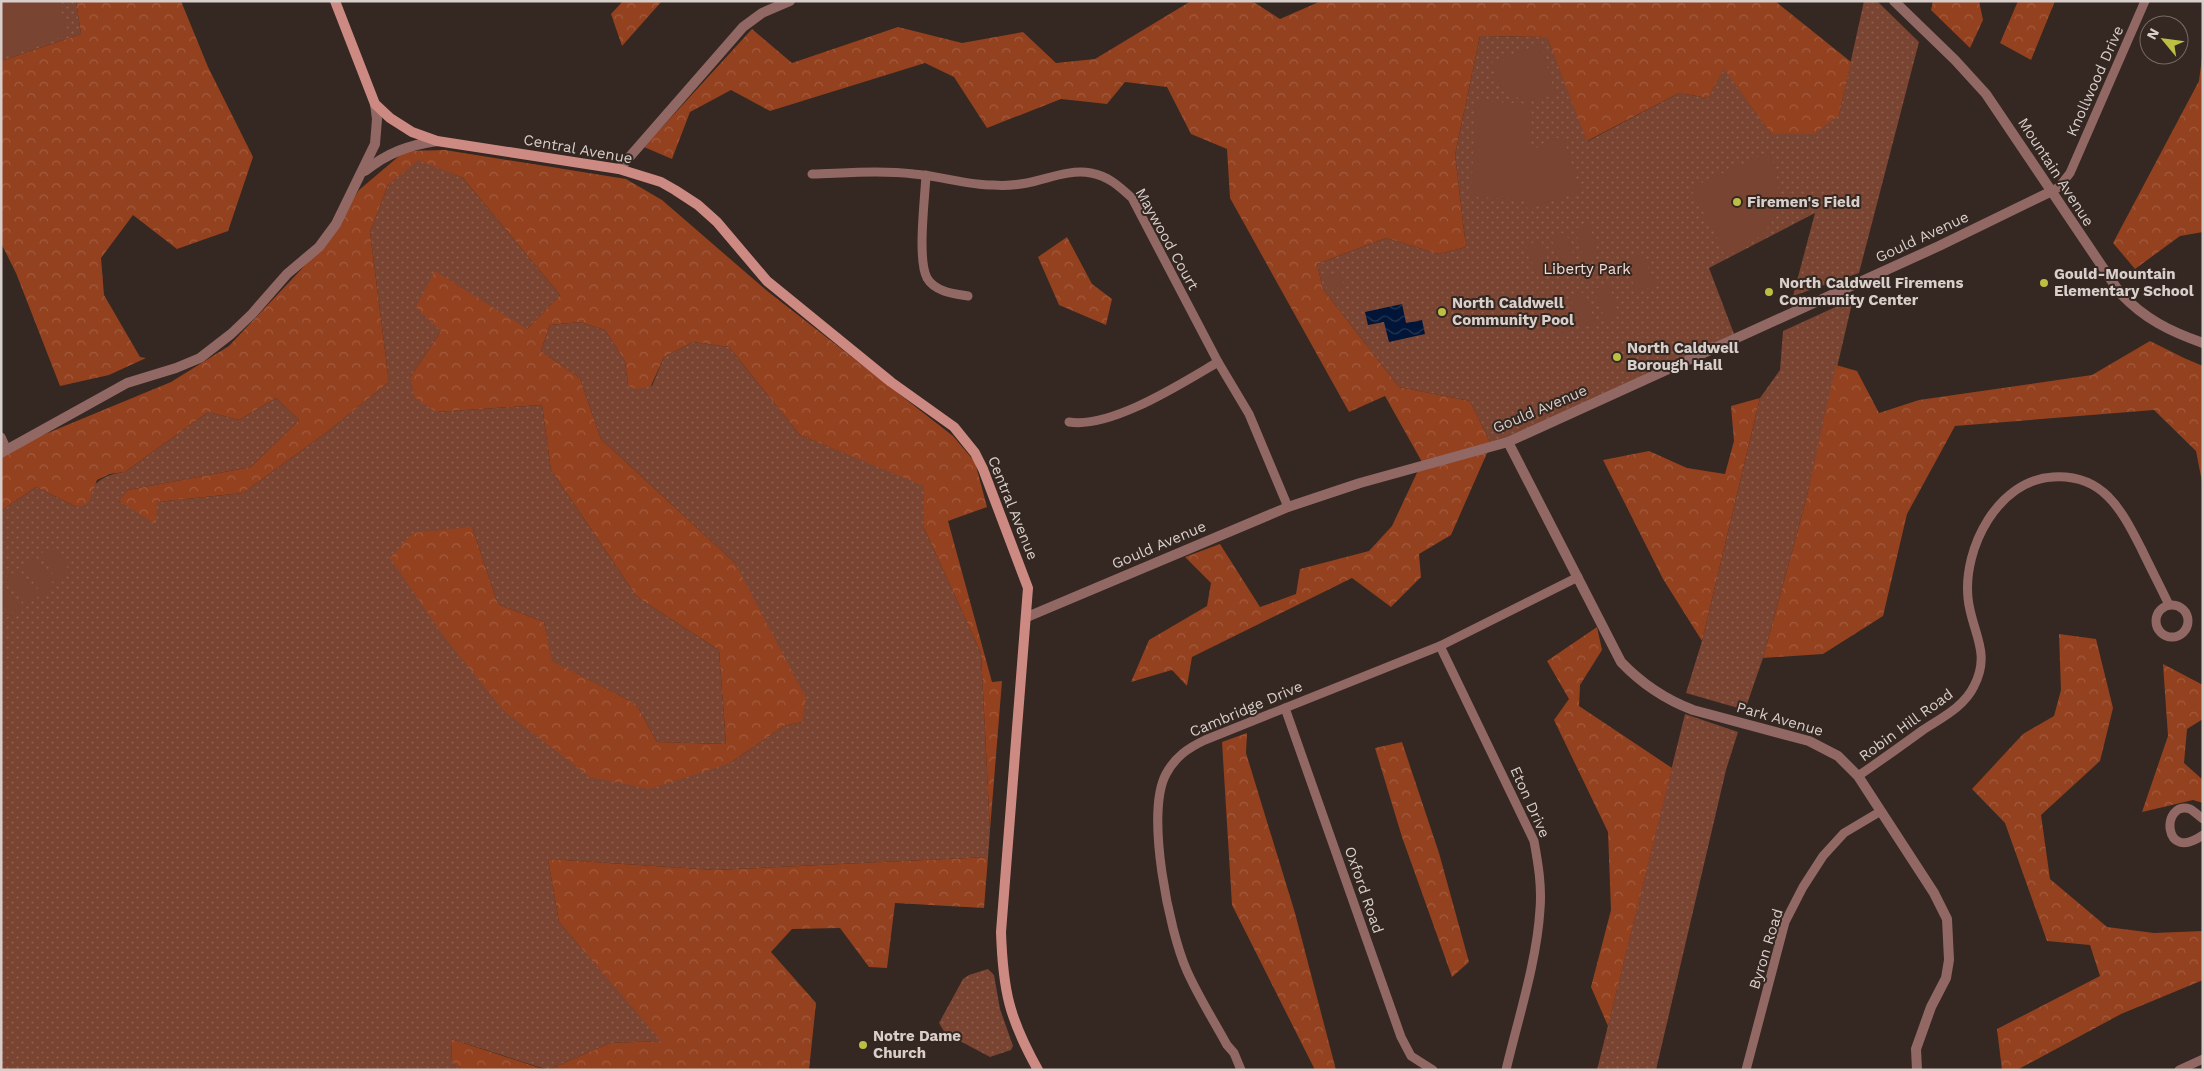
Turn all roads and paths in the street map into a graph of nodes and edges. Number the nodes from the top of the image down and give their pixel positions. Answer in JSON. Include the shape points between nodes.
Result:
{"nodes":[{"id":1,"x":335,"y":1,"type":"edge"},
{"id":2,"x":1894,"y":1,"type":"edge"},
{"id":3,"x":2145,"y":1,"type":"edge"},
{"id":4,"x":784,"y":2,"type":"edge"},
{"id":5,"x":375,"y":104,"type":"junction"},
{"id":6,"x":437,"y":141,"type":"junction"},
{"id":7,"x":619,"y":169,"type":"junction"},
{"id":8,"x":362,"y":174,"type":"junction"},
{"id":9,"x":812,"y":174,"type":"dead end"},
{"id":10,"x":926,"y":175,"type":"junction"},
{"id":11,"x":2050,"y":192,"type":"junction"},
{"id":12,"x":968,"y":296,"type":"dead end"},
{"id":13,"x":2203,"y":343,"type":"edge"},
{"id":14,"x":1218,"y":362,"type":"junction"},
{"id":15,"x":1069,"y":422,"type":"dead end"},
{"id":16,"x":1,"y":437,"type":"edge"},
{"id":17,"x":1508,"y":442,"type":"junction"},
{"id":18,"x":4,"y":452,"type":"edge"},
{"id":19,"x":1288,"y":507,"type":"junction"},
{"id":20,"x":1578,"y":577,"type":"junction"},
{"id":21,"x":2169,"y":605,"type":"dead end"},
{"id":22,"x":1027,"y":617,"type":"junction"},
{"id":23,"x":1440,"y":646,"type":"junction"},
{"id":24,"x":1285,"y":708,"type":"junction"},
{"id":25,"x":1858,"y":776,"type":"junction"},
{"id":26,"x":1881,"y":811,"type":"junction"},
{"id":27,"x":2203,"y":819,"type":"edge"},
{"id":28,"x":2203,"y":834,"type":"edge"},
{"id":29,"x":2203,"y":1059,"type":"edge"},
{"id":30,"x":1038,"y":1070,"type":"edge"},
{"id":31,"x":1241,"y":1070,"type":"edge"},
{"id":32,"x":1433,"y":1070,"type":"edge"},
{"id":33,"x":1506,"y":1070,"type":"edge"},
{"id":34,"x":1746,"y":1070,"type":"edge"},
{"id":35,"x":1917,"y":1070,"type":"edge"},
{"id":36,"x":2179,"y":1070,"type":"edge"}],
"edges":[{"from":1,"to":5,"type":"main road"},
{"from":2,"to":11,"type":"street","name":"Mountain Avenue","via":[[1986,94]]},
{"from":3,"to":11,"type":"street","name":"Knollwood Drive","via":[[2070,173],[2059,187]]},
{"from":4,"to":7,"type":"street","via":[[762,12],[742,27]]},
{"from":5,"to":6,"type":"main road","name":"Central Avenue","via":[[412,132]]},
{"from":5,"to":8,"type":"street","via":[[375,144]]},
{"from":6,"to":7,"type":"main road","name":"Central Avenue"},
{"from":6,"to":8,"type":"street","via":[[387,155]]},
{"from":7,"to":22,"type":"main road","name":"Central Avenue","via":[[661,182],[698,205],[717,222],[767,281],[891,382],[954,427],[965,439],[983,469],[1028,588]]},
{"from":8,"to":18,"type":"street","via":[[336,224],[319,247],[287,274],[252,314],[213,348],[189,363],[120,387]]},
{"from":9,"to":10,"type":"street","name":"Maywood Court","via":[[898,172]]},
{"from":10,"to":12,"type":"street","via":[[922,257],[928,278],[938,288]]},
{"from":10,"to":14,"type":"street","name":"Maywood Court","via":[[994,186],[1070,173],[1089,173],[1118,184],[1132,198]]},
{"from":11,"to":13,"type":"street","name":"Mountain Avenue","via":[[2120,293],[2135,309],[2153,322]]},
{"from":11,"to":17,"type":"street","name":"Gould Avenue","via":[[1939,246]]},
{"from":14,"to":15,"type":"street","via":[[1144,404],[1090,422]]},
{"from":14,"to":19,"type":"street","name":"Maywood Court","via":[[1250,414]]},
{"from":16,"to":18,"type":"street"},
{"from":17,"to":19,"type":"street","name":"Gould Avenue","via":[[1360,482]]},
{"from":17,"to":20,"type":"street","name":"Park Avenue"},
{"from":19,"to":22,"type":"street","name":"Gould Avenue"},
{"from":20,"to":23,"type":"street","name":"Cambridge Drive"},
{"from":20,"to":25,"type":"street","name":"Park Avenue","via":[[1621,662],[1646,686],[1692,710],[1819,745],[1838,756]]},
{"from":21,"to":25,"type":"street","name":"Robin Hill Road","via":[[2126,518],[2108,496],[2088,483],[2065,477],[2049,477],[2025,484],[1993,514],[1971,561],[1968,600],[1980,639],[1982,660],[1975,686],[1957,707]]},
{"from":22,"to":30,"type":"main road","name":"Central Avenue","via":[[1001,932],[1002,973],[1009,1007]]},
{"from":23,"to":24,"type":"street","name":"Cambridge Drive"},
{"from":23,"to":33,"type":"street","name":"Eton Drive","via":[[1534,841],[1540,871],[1536,946]]},
{"from":24,"to":31,"type":"street","name":"Cambridge Drive","via":[[1190,747],[1170,768],[1160,794],[1160,857],[1175,938],[1187,972]]},
{"from":24,"to":32,"type":"street","name":"Oxford Road","via":[[1401,1037],[1411,1056]]},
{"from":25,"to":26,"type":"street","name":"Park Avenue"},
{"from":26,"to":34,"type":"street","name":"Byron Road","via":[[1844,833],[1823,856],[1785,922]]},
{"from":26,"to":35,"type":"street","name":"Park Avenue","via":[[1947,919],[1950,960],[1946,978],[1931,1007],[1916,1049]]},
{"from":27,"to":28,"type":"street","via":[[2189,809],[2182,809],[2171,817],[2169,824],[2171,834],[2179,841],[2190,842]]},
{"from":29,"to":36,"type":"street"}]}
